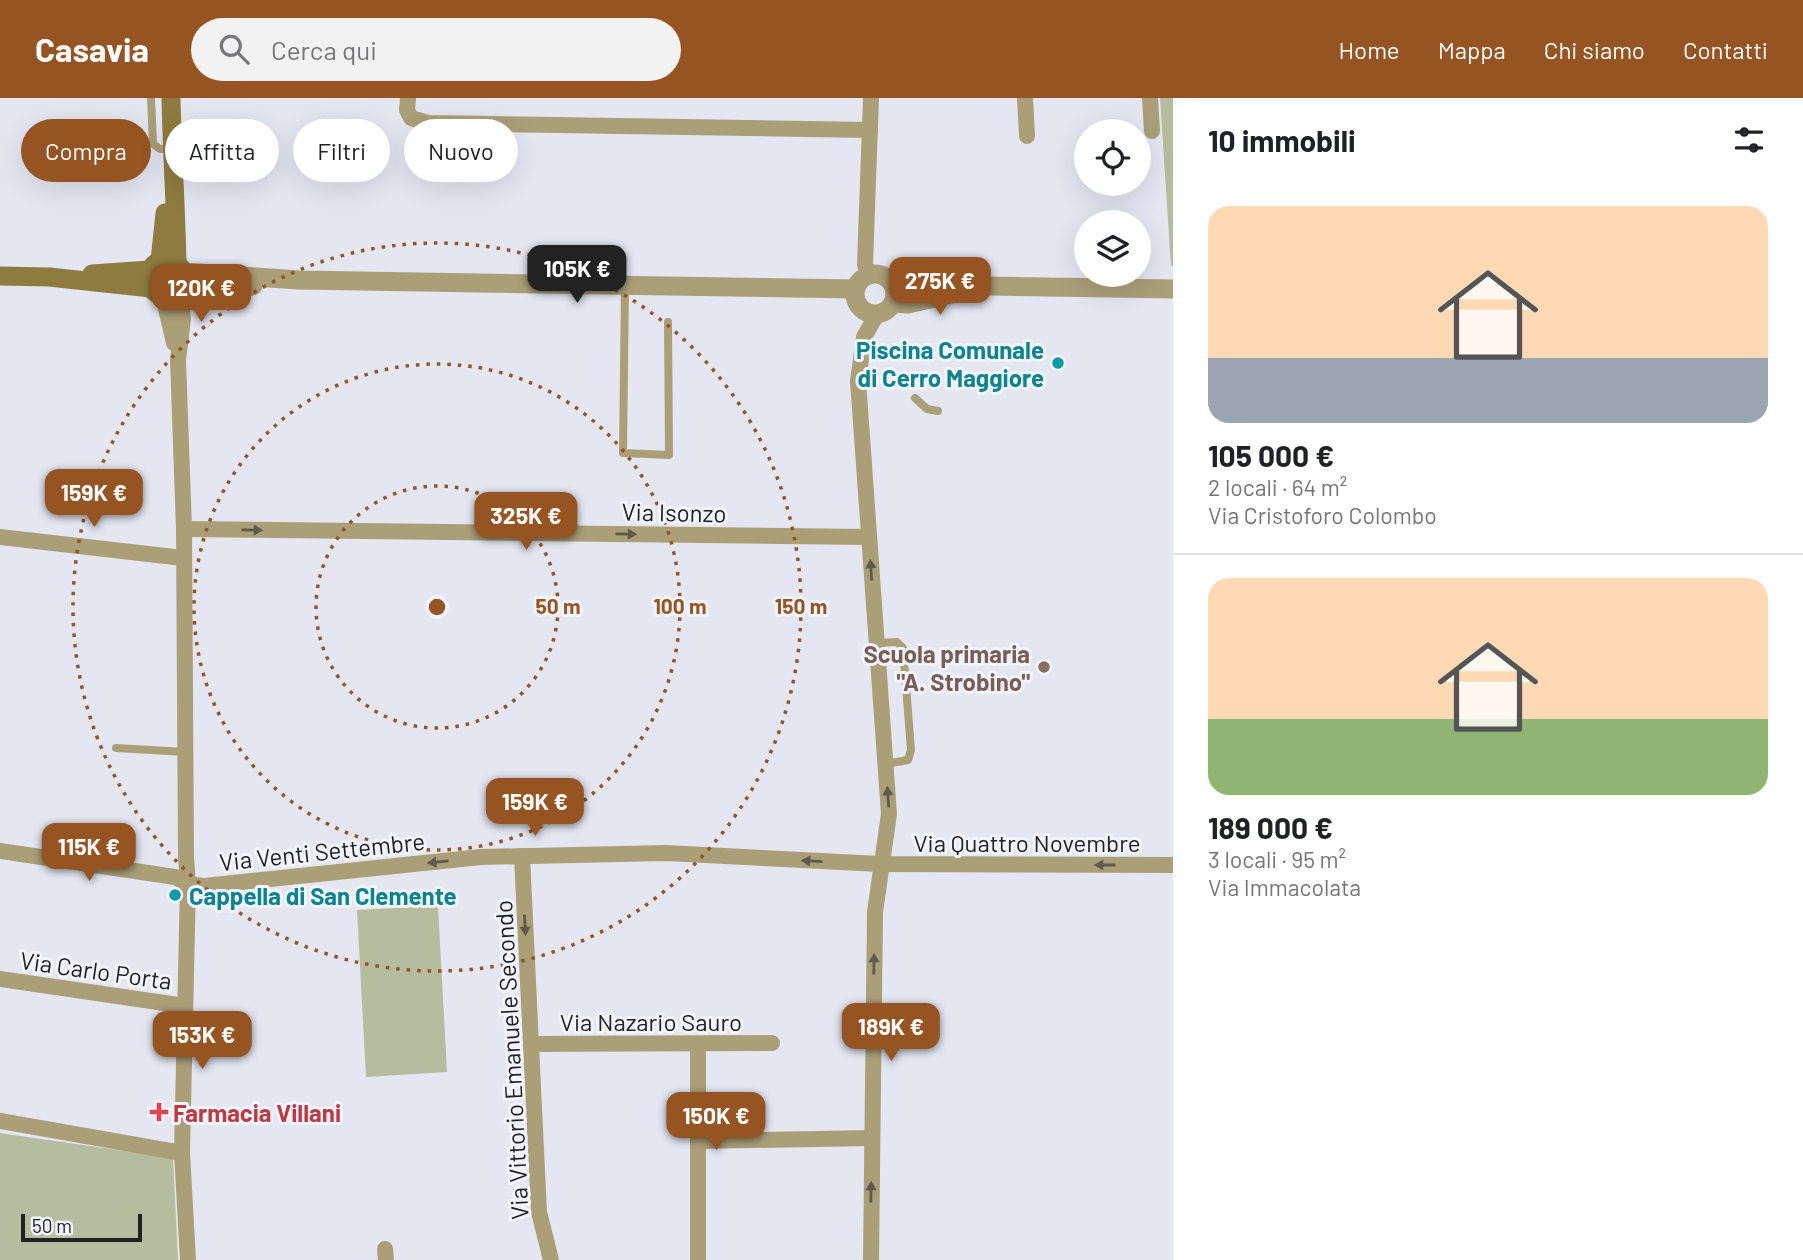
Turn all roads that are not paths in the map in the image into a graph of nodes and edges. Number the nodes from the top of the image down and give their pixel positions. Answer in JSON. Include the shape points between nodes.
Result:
{"nodes":[{"id":1,"x":151,"y":98,"type":"edge"},
{"id":2,"x":171,"y":98,"type":"edge"},
{"id":3,"x":408,"y":98,"type":"edge"},
{"id":4,"x":871,"y":98,"type":"edge"},
{"id":5,"x":1025,"y":98,"type":"edge"},
{"id":6,"x":1150,"y":98,"type":"edge"},
{"id":7,"x":171,"y":119,"type":"edge"},
{"id":8,"x":870,"y":130,"type":"junction"},
{"id":9,"x":1152,"y":131,"type":"dead end"},
{"id":10,"x":1027,"y":136,"type":"dead end"},
{"id":11,"x":165,"y":149,"type":"edge"},
{"id":12,"x":174,"y":182,"type":"edge"},
{"id":13,"x":0,"y":276,"type":"edge"},
{"id":14,"x":166,"y":277,"type":"junction"},
{"id":15,"x":872,"y":281,"type":"junction"},
{"id":16,"x":625,"y":285,"type":"junction"},
{"id":17,"x":985,"y":286,"type":"junction"},
{"id":18,"x":1173,"y":289,"type":"edge"},
{"id":19,"x":885,"y":308,"type":"junction"},
{"id":20,"x":668,"y":322,"type":"dead end"},
{"id":21,"x":915,"y":398,"type":"dead end"},
{"id":22,"x":938,"y":411,"type":"dead end"},
{"id":23,"x":184,"y":529,"type":"junction"},
{"id":24,"x":0,"y":537,"type":"edge"},
{"id":25,"x":869,"y":537,"type":"junction"},
{"id":26,"x":183,"y":558,"type":"junction"},
{"id":27,"x":877,"y":643,"type":"junction"},
{"id":28,"x":116,"y":748,"type":"dead end"},
{"id":29,"x":186,"y":752,"type":"junction"},
{"id":30,"x":886,"y":764,"type":"junction"},
{"id":31,"x":0,"y":851,"type":"edge"},
{"id":32,"x":522,"y":856,"type":"junction"},
{"id":33,"x":880,"y":864,"type":"junction"},
{"id":34,"x":1173,"y":865,"type":"edge"},
{"id":35,"x":188,"y":884,"type":"junction"},
{"id":36,"x":0,"y":979,"type":"edge"},
{"id":37,"x":185,"y":1006,"type":"junction"},
{"id":38,"x":531,"y":1044,"type":"junction"},
{"id":39,"x":698,"y":1044,"type":"junction"},
{"id":40,"x":772,"y":1044,"type":"dead end"},
{"id":41,"x":0,"y":1121,"type":"edge"},
{"id":42,"x":872,"y":1138,"type":"junction"},
{"id":43,"x":698,"y":1141,"type":"junction"},
{"id":44,"x":182,"y":1153,"type":"junction"},
{"id":45,"x":188,"y":1260,"type":"edge"},
{"id":46,"x":551,"y":1260,"type":"edge"},
{"id":47,"x":698,"y":1260,"type":"edge"},
{"id":48,"x":871,"y":1260,"type":"edge"}],
"edges":[{"from":1,"to":11,"type":"lane","via":[[153,144]]},
{"from":2,"to":7,"type":"main road"},
{"from":3,"to":8,"type":"street","via":[[411,118],[428,124]]},
{"from":4,"to":8,"type":"street"},
{"from":5,"to":10,"type":"street"},
{"from":6,"to":9,"type":"street"},
{"from":8,"to":15,"type":"street","via":[[865,265]]},
{"from":12,"to":14,"type":"main road","via":[[176,209]]},
{"from":13,"to":14,"type":"main road"},
{"from":14,"to":16,"type":"street","via":[[242,288],[299,280]]},
{"from":14,"to":23,"type":"street","via":[[178,360]]},
{"from":15,"to":16,"type":"street"},
{"from":15,"to":17,"type":"street"},
{"from":15,"to":19,"type":"street","via":[[895,291]]},
{"from":15,"to":19,"type":"street","via":[[855,295],[860,307],[865,311]]},
{"from":16,"to":20,"type":"lane","via":[[623,453],[669,455]]},
{"from":17,"to":18,"type":"street"},
{"from":17,"to":19,"type":"street"},
{"from":19,"to":25,"type":"street","via":[[864,337],[859,365]]},
{"from":21,"to":22,"type":"lane"},
{"from":23,"to":25,"type":"street","name":"Via Isonzo","one_way":true},
{"from":23,"to":26,"type":"street"},
{"from":24,"to":26,"type":"street"},
{"from":27,"to":25,"type":"street","one_way":true},
{"from":26,"to":29,"type":"street"},
{"from":27,"to":30,"type":"street"},
{"from":27,"to":30,"type":"lane","via":[[897,642],[903,648],[911,750],[908,760]]},
{"from":28,"to":29,"type":"lane"},
{"from":29,"to":35,"type":"street"},
{"from":33,"to":30,"type":"street","one_way":true,"via":[[889,814]]},
{"from":31,"to":35,"type":"street","name":"Via Venti Settembre","via":[[175,877]]},
{"from":33,"to":32,"type":"street","name":"Via Venti Settembre","one_way":true,"via":[[666,853]]},
{"from":32,"to":35,"type":"street","name":"Via Venti Settembre","one_way":true},
{"from":32,"to":38,"type":"street","name":"Via Vittorio Emanuele Secondo","one_way":true},
{"from":34,"to":33,"type":"street","name":"Via Quattro Novembre","one_way":true},
{"from":42,"to":33,"type":"street","one_way":true,"via":[[875,912]]},
{"from":35,"to":37,"type":"street"},
{"from":36,"to":37,"type":"street","name":"Via Carlo Porta"},
{"from":37,"to":44,"type":"street"},
{"from":38,"to":39,"type":"street","name":"Via Nazario Sauro"},
{"from":38,"to":46,"type":"street","name":"Via Vittorio Emanuele Secondo","via":[[539,1212]]},
{"from":39,"to":40,"type":"street","name":"Via Nazario Sauro"},
{"from":39,"to":43,"type":"street"},
{"from":41,"to":44,"type":"street"},
{"from":42,"to":43,"type":"street"},
{"from":48,"to":42,"type":"street","one_way":true},
{"from":43,"to":47,"type":"street"},
{"from":44,"to":45,"type":"street"}]}
